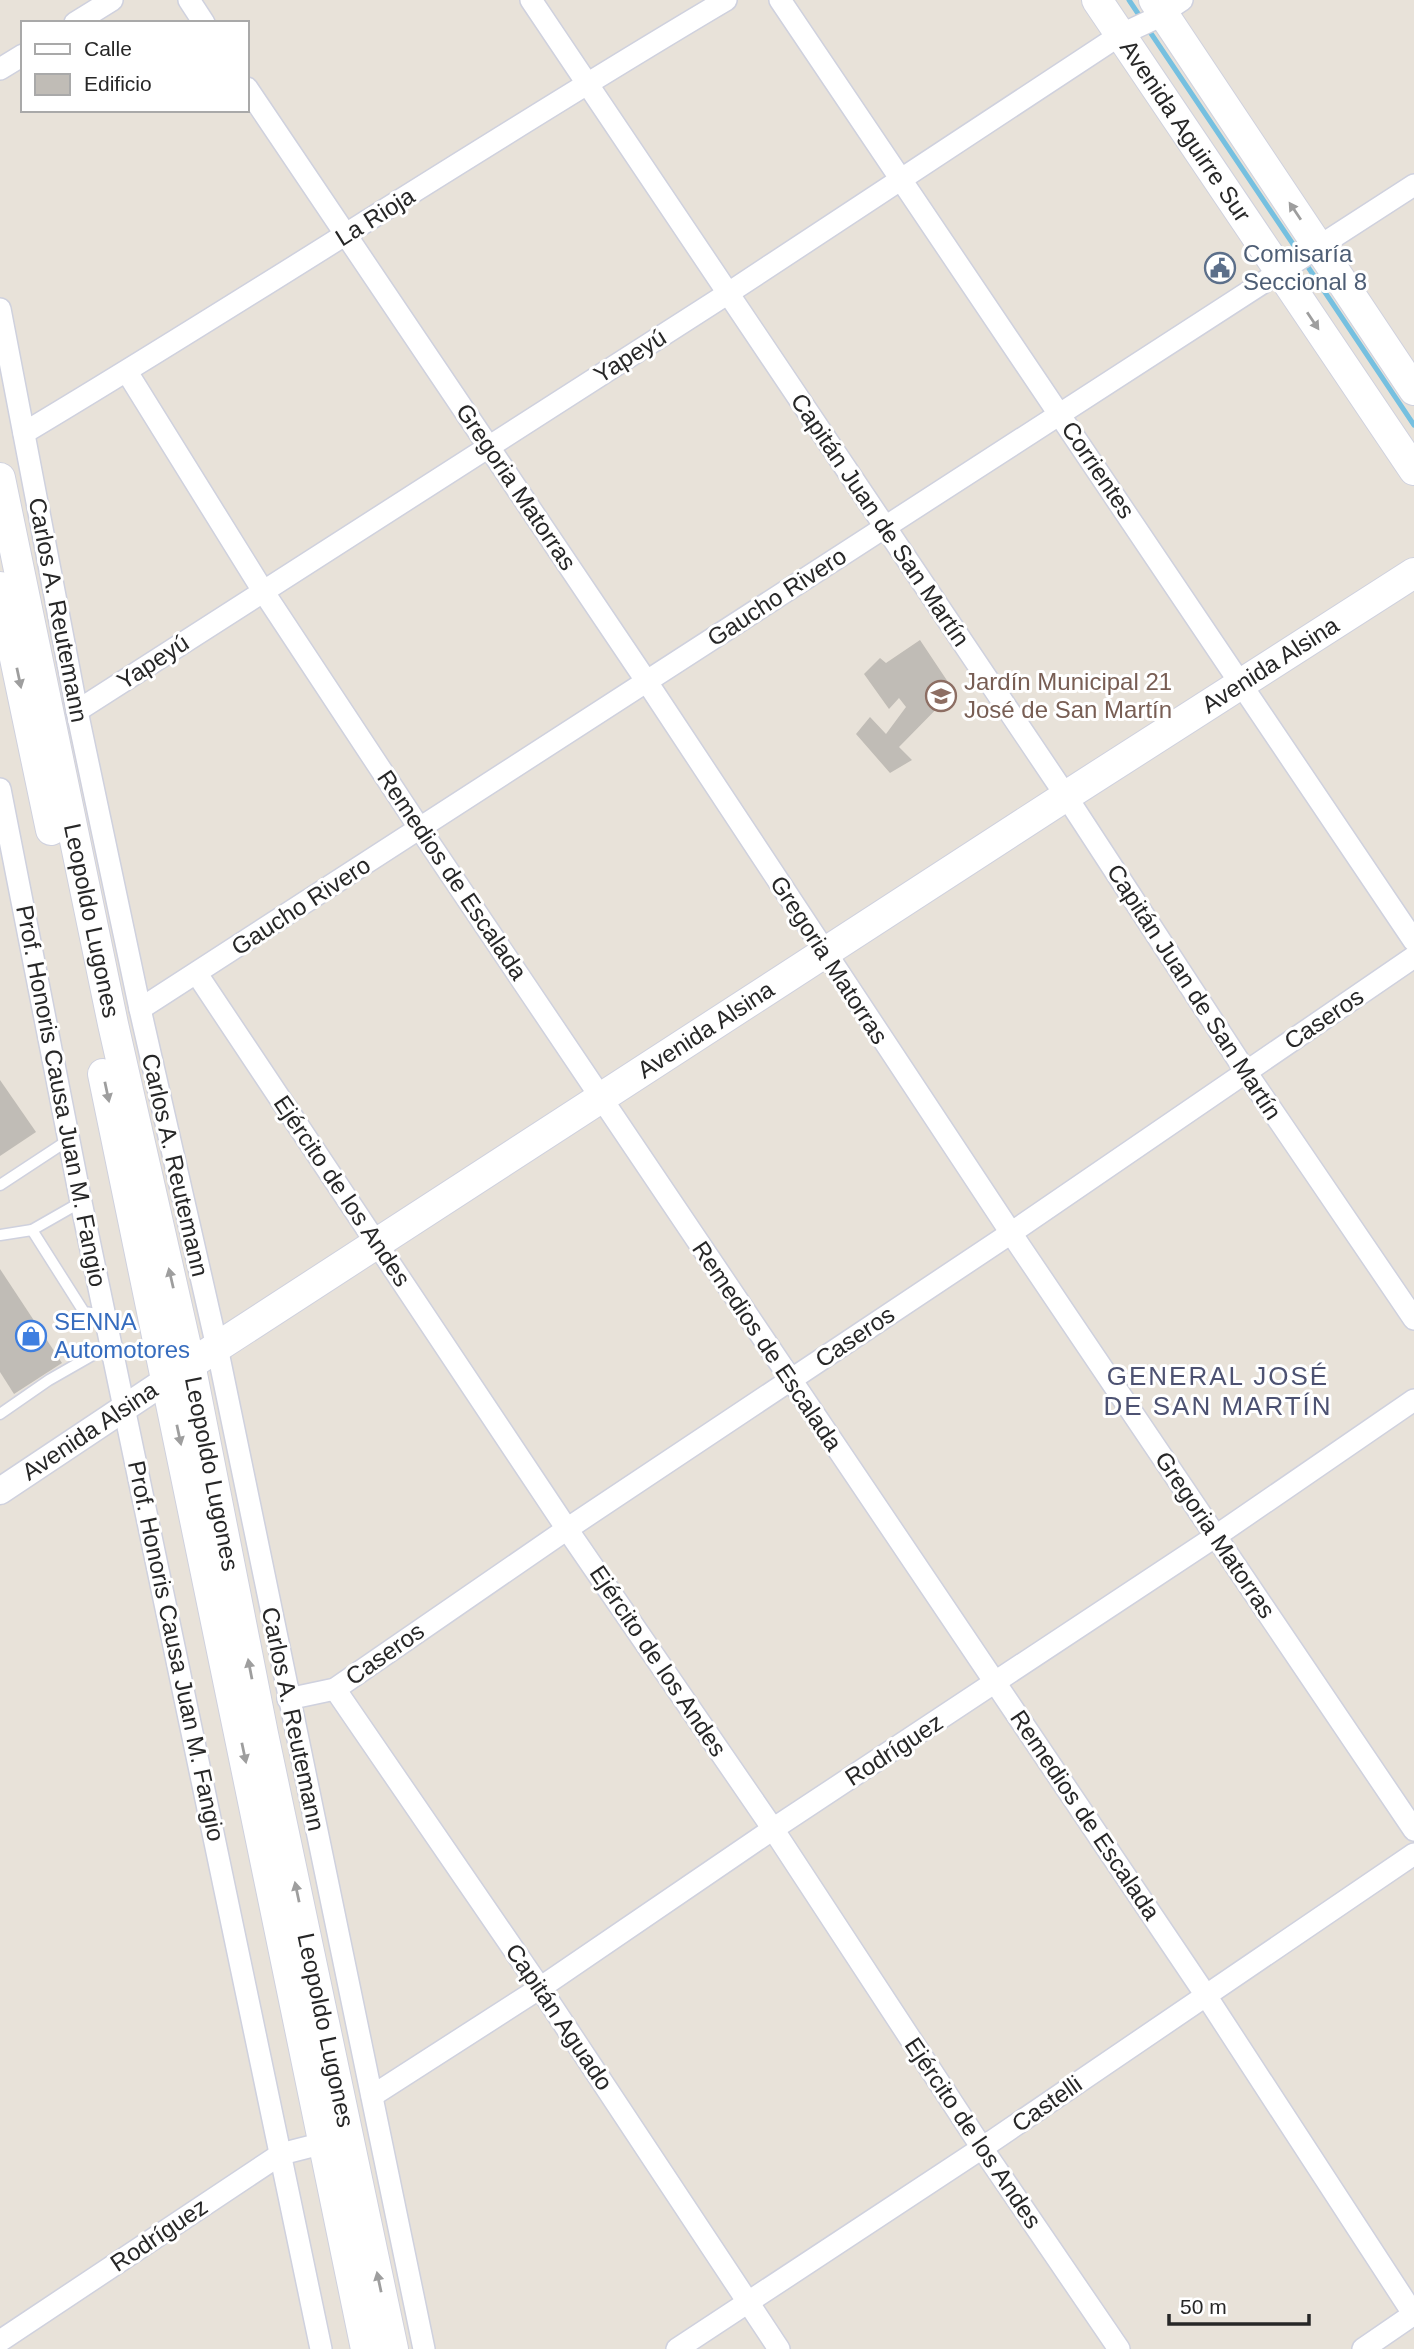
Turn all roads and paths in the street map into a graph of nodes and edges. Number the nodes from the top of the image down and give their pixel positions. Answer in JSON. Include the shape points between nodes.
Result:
{"nodes":[{"id":1,"x":112,"y":0,"type":"edge"},
{"id":2,"x":189,"y":0,"type":"edge"},
{"id":3,"x":531,"y":0,"type":"edge"},
{"id":4,"x":726,"y":0,"type":"edge"},
{"id":5,"x":780,"y":0,"type":"edge"},
{"id":6,"x":1097,"y":0,"type":"edge"},
{"id":7,"x":1163,"y":8,"type":"edge"},
{"id":8,"x":78,"y":21,"type":"edge"},
{"id":9,"x":203,"y":21,"type":"edge"},
{"id":10,"x":1126,"y":32,"type":"junction"},
{"id":11,"x":21,"y":56,"type":"edge"},
{"id":12,"x":0,"y":69,"type":"edge"},
{"id":13,"x":587,"y":82,"type":"junction"},
{"id":14,"x":248,"y":90,"type":"edge"},
{"id":15,"x":901,"y":180,"type":"junction"},
{"id":16,"x":1414,"y":186,"type":"edge"},
{"id":17,"x":345,"y":236,"type":"junction"},
{"id":18,"x":1314,"y":250,"type":"junction"},
{"id":19,"x":1285,"y":270,"type":"junction"},
{"id":20,"x":727,"y":294,"type":"junction"},
{"id":21,"x":0,"y":309,"type":"edge"},
{"id":22,"x":127,"y":372,"type":"junction"},
{"id":23,"x":1414,"y":390,"type":"edge"},
{"id":24,"x":1061,"y":415,"type":"junction"},
{"id":25,"x":24,"y":433,"type":"junction"},
{"id":26,"x":488,"y":446,"type":"junction"},
{"id":27,"x":1414,"y":470,"type":"edge"},
{"id":28,"x":0,"y":478,"type":"edge"},
{"id":29,"x":885,"y":527,"type":"junction"},
{"id":30,"x":1414,"y":573,"type":"edge"},
{"id":31,"x":0,"y":587,"type":"edge"},
{"id":32,"x":263,"y":591,"type":"junction"},
{"id":33,"x":647,"y":682,"type":"junction"},
{"id":34,"x":1240,"y":683,"type":"junction"},
{"id":35,"x":77,"y":712,"type":"junction"},
{"id":36,"x":0,"y":789,"type":"edge"},
{"id":37,"x":1066,"y":796,"type":"junction"},
{"id":38,"x":420,"y":829,"type":"junction"},
{"id":39,"x":1414,"y":941,"type":"edge"},
{"id":40,"x":825,"y":954,"type":"junction"},
{"id":41,"x":1414,"y":957,"type":"edge"},
{"id":42,"x":197,"y":974,"type":"junction"},
{"id":43,"x":140,"y":1009,"type":"junction"},
{"id":44,"x":1246,"y":1072,"type":"junction"},
{"id":45,"x":601,"y":1098,"type":"junction"},
{"id":46,"x":70,"y":1139,"type":"junction"},
{"id":47,"x":0,"y":1185,"type":"edge"},
{"id":48,"x":81,"y":1202,"type":"junction"},
{"id":49,"x":32,"y":1230,"type":"junction"},
{"id":50,"x":1011,"y":1233,"type":"junction"},
{"id":51,"x":0,"y":1235,"type":"edge"},
{"id":52,"x":376,"y":1244,"type":"junction"},
{"id":53,"x":106,"y":1315,"type":"junction"},
{"id":54,"x":1414,"y":1320,"type":"edge"},
{"id":55,"x":111,"y":1344,"type":"junction"},
{"id":56,"x":217,"y":1347,"type":"junction"},
{"id":57,"x":179,"y":1371,"type":"junction"},
{"id":58,"x":790,"y":1381,"type":"junction"},
{"id":59,"x":1414,"y":1400,"type":"edge"},
{"id":60,"x":124,"y":1408,"type":"junction"},
{"id":61,"x":0,"y":1414,"type":"edge"},
{"id":62,"x":0,"y":1492,"type":"edge"},
{"id":63,"x":567,"y":1529,"type":"junction"},
{"id":64,"x":1216,"y":1536,"type":"junction"},
{"id":65,"x":996,"y":1682,"type":"junction"},
{"id":66,"x":335,"y":1689,"type":"junction"},
{"id":67,"x":288,"y":1699,"type":"junction"},
{"id":68,"x":773,"y":1829,"type":"junction"},
{"id":69,"x":1414,"y":1830,"type":"edge"},
{"id":70,"x":1414,"y":1854,"type":"edge"},
{"id":71,"x":540,"y":1988,"type":"junction"},
{"id":72,"x":1205,"y":1994,"type":"junction"},
{"id":73,"x":372,"y":2096,"type":"junction"},
{"id":74,"x":324,"y":2143,"type":"junction"},
{"id":75,"x":982,"y":2148,"type":"junction"},
{"id":76,"x":281,"y":2154,"type":"junction"},
{"id":77,"x":749,"y":2302,"type":"junction"},
{"id":78,"x":1414,"y":2315,"type":"edge"},
{"id":79,"x":0,"y":2342,"type":"edge"},
{"id":80,"x":321,"y":2349,"type":"edge"},
{"id":81,"x":366,"y":2349,"type":"edge"},
{"id":82,"x":393,"y":2349,"type":"edge"},
{"id":83,"x":424,"y":2349,"type":"edge"},
{"id":84,"x":677,"y":2349,"type":"edge"},
{"id":85,"x":779,"y":2349,"type":"edge"},
{"id":86,"x":1119,"y":2349,"type":"edge"},
{"id":87,"x":1363,"y":2349,"type":"edge"}],
"edges":[{"from":1,"to":8,"type":"street"},
{"from":2,"to":9,"type":"street"},
{"from":3,"to":13,"type":"street","name":"Capitán Juan de San Martín"},
{"from":4,"to":13,"type":"street","name":"La Rioja"},
{"from":5,"to":15,"type":"street","name":"Corrientes"},
{"from":6,"to":10,"type":"main road","name":"Avenida Aguirre Sur"},
{"from":7,"to":10,"type":"street","name":"Yapeyú"},
{"from":18,"to":7,"type":"main road","name":"Avenida Aguirre Sur","one_way":true},
{"from":10,"to":15,"type":"street","name":"Yapeyú"},
{"from":10,"to":19,"type":"main road","name":"Avenida Aguirre Sur"},
{"from":11,"to":12,"type":"street"},
{"from":13,"to":17,"type":"street","name":"La Rioja"},
{"from":13,"to":20,"type":"street","name":"Capitán Juan de San Martín"},
{"from":14,"to":17,"type":"street","name":"Gregoria Matorras"},
{"from":15,"to":20,"type":"street","name":"Yapeyú"},
{"from":15,"to":24,"type":"street","name":"Corrientes"},
{"from":16,"to":18,"type":"street","name":"Gaucho Rivero"},
{"from":17,"to":22,"type":"street","name":"La Rioja"},
{"from":17,"to":26,"type":"street","name":"Gregoria Matorras"},
{"from":18,"to":19,"type":"street","name":"Gaucho Rivero"},
{"from":18,"to":23,"type":"main road","name":"Avenida Aguirre Sur"},
{"from":19,"to":24,"type":"street","name":"Gaucho Rivero"},
{"from":19,"to":27,"type":"main road","name":"Avenida Aguirre Sur","one_way":true},
{"from":20,"to":26,"type":"street","name":"Yapeyú"},
{"from":20,"to":29,"type":"street","name":"Capitán Juan de San Martín"},
{"from":21,"to":25,"type":"street","name":"Carlos A. Reutemann"},
{"from":22,"to":25,"type":"street","name":"La Rioja"},
{"from":22,"to":32,"type":"street","name":"Remedios de Escalada"},
{"from":24,"to":29,"type":"street","name":"Gaucho Rivero"},
{"from":24,"to":34,"type":"street","name":"Corrientes"},
{"from":25,"to":35,"type":"street","name":"Carlos A. Reutemann"},
{"from":26,"to":32,"type":"street","name":"Yapeyú"},
{"from":26,"to":33,"type":"street","name":"Gregoria Matorras"},
{"from":57,"to":28,"type":"main road","name":"Leopoldo Lugones","one_way":true},
{"from":29,"to":33,"type":"street","name":"Gaucho Rivero"},
{"from":29,"to":37,"type":"street","name":"Capitán Juan de San Martín"},
{"from":30,"to":34,"type":"main road","name":"Avenida Alsina"},
{"from":31,"to":57,"type":"main road","name":"Leopoldo Lugones","one_way":true},
{"from":32,"to":35,"type":"street","name":"Yapeyú"},
{"from":32,"to":38,"type":"street","name":"Remedios de Escalada"},
{"from":33,"to":38,"type":"street","name":"Gaucho Rivero"},
{"from":33,"to":40,"type":"street","name":"Gregoria Matorras"},
{"from":34,"to":37,"type":"main road","name":"Avenida Alsina"},
{"from":34,"to":39,"type":"street","name":"Corrientes"},
{"from":35,"to":43,"type":"street","name":"Carlos A. Reutemann"},
{"from":36,"to":46,"type":"street","name":"Prof. Honoris Causa Juan M. Fangio"},
{"from":37,"to":40,"type":"main road","name":"Avenida Alsina"},
{"from":37,"to":44,"type":"street","name":"Capitán Juan de San Martín"},
{"from":38,"to":42,"type":"street","name":"Gaucho Rivero"},
{"from":38,"to":45,"type":"street","name":"Remedios de Escalada"},
{"from":40,"to":45,"type":"main road","name":"Avenida Alsina"},
{"from":40,"to":50,"type":"street","name":"Gregoria Matorras"},
{"from":41,"to":44,"type":"street","name":"Caseros"},
{"from":42,"to":43,"type":"street","name":"Gaucho Rivero"},
{"from":42,"to":52,"type":"street","name":"Ejército de los Andes"},
{"from":43,"to":56,"type":"street","name":"Carlos A. Reutemann"},
{"from":44,"to":50,"type":"street","name":"Caseros"},
{"from":44,"to":54,"type":"street","name":"Capitán Juan de San Martín"},
{"from":45,"to":52,"type":"main road","name":"Avenida Alsina"},
{"from":45,"to":58,"type":"street","name":"Remedios de Escalada"},
{"from":46,"to":47,"type":"lane"},
{"from":46,"to":48,"type":"street","name":"Prof. Honoris Causa Juan M. Fangio"},
{"from":48,"to":49,"type":"lane"},
{"from":48,"to":53,"type":"street","name":"Prof. Honoris Causa Juan M. Fangio"},
{"from":49,"to":51,"type":"lane"},
{"from":49,"to":53,"type":"lane","via":[[84,1312]]},
{"from":50,"to":58,"type":"street","name":"Caseros"},
{"from":50,"to":64,"type":"street","name":"Gregoria Matorras"},
{"from":52,"to":56,"type":"main road","name":"Avenida Alsina"},
{"from":52,"to":63,"type":"street","name":"Ejército de los Andes"},
{"from":53,"to":55,"type":"street","name":"Prof. Honoris Causa Juan M. Fangio"},
{"from":55,"to":60,"type":"street","name":"Prof. Honoris Causa Juan M. Fangio"},
{"from":55,"to":61,"type":"lane"},
{"from":56,"to":57,"type":"main road","name":"Avenida Alsina"},
{"from":56,"to":67,"type":"street","name":"Carlos A. Reutemann"},
{"from":57,"to":60,"type":"street","name":"Avenida Alsina"},
{"from":57,"to":74,"type":"main road","name":"Leopoldo Lugones","one_way":true},
{"from":82,"to":57,"type":"main road","name":"Leopoldo Lugones","one_way":true,"via":[[263,1734]]},
{"from":58,"to":63,"type":"street","name":"Caseros"},
{"from":58,"to":65,"type":"street","name":"Remedios de Escalada"},
{"from":59,"to":64,"type":"street","name":"Rodríguez"},
{"from":60,"to":62,"type":"street","name":"Avenida Alsina"},
{"from":60,"to":76,"type":"street","name":"Prof. Honoris Causa Juan M. Fangio"},
{"from":63,"to":66,"type":"street","name":"Caseros"},
{"from":63,"to":68,"type":"street","name":"Ejército de los Andes"},
{"from":64,"to":65,"type":"street","name":"Rodríguez"},
{"from":64,"to":69,"type":"street","name":"Gregoria Matorras"},
{"from":65,"to":68,"type":"street","name":"Rodríguez"},
{"from":65,"to":72,"type":"street","name":"Remedios de Escalada"},
{"from":66,"to":67,"type":"street","name":"Caseros"},
{"from":66,"to":71,"type":"street","name":"Capitán Aguado"},
{"from":67,"to":73,"type":"street","name":"Carlos A. Reutemann"},
{"from":68,"to":71,"type":"street","name":"Rodríguez"},
{"from":68,"to":75,"type":"street","name":"Ejército de los Andes"},
{"from":70,"to":72,"type":"street","name":"Castelli"},
{"from":71,"to":73,"type":"street","name":"Rodríguez"},
{"from":71,"to":77,"type":"street","name":"Capitán Aguado"},
{"from":72,"to":75,"type":"street","name":"Castelli"},
{"from":72,"to":78,"type":"street","name":"Remedios de Escalada"},
{"from":73,"to":83,"type":"street","name":"Carlos A. Reutemann"},
{"from":74,"to":76,"type":"street","name":"Rodríguez"},
{"from":74,"to":81,"type":"main road","name":"Leopoldo Lugones"},
{"from":75,"to":77,"type":"street","name":"Castelli"},
{"from":75,"to":86,"type":"street","name":"Ejército de los Andes"},
{"from":76,"to":79,"type":"street","name":"Rodríguez"},
{"from":76,"to":80,"type":"street","name":"Prof. Honoris Causa Juan M. Fangio"},
{"from":77,"to":84,"type":"street","name":"Castelli"},
{"from":77,"to":85,"type":"street","name":"Capitán Aguado"},
{"from":78,"to":87,"type":"street"}]}
